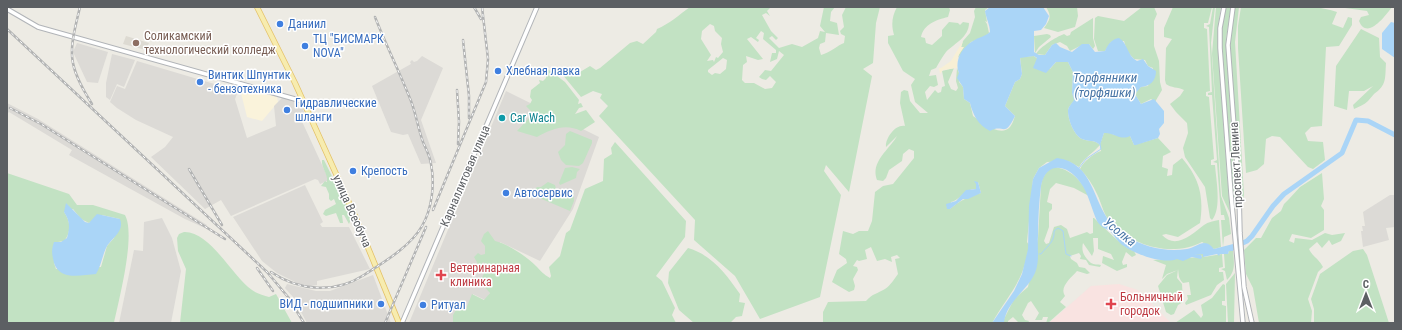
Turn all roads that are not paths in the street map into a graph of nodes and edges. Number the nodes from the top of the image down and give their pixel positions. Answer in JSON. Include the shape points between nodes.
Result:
{"nodes":[{"id":1,"x":257,"y":7,"type":"edge"},
{"id":2,"x":536,"y":7,"type":"edge"},
{"id":3,"x":1224,"y":7,"type":"edge"},
{"id":4,"x":1233,"y":7,"type":"edge"},
{"id":5,"x":7,"y":9,"type":"edge"},
{"id":6,"x":302,"y":101,"type":"junction"},
{"id":7,"x":1237,"y":233,"type":"junction"},
{"id":8,"x":1240,"y":272,"type":"junction"},
{"id":9,"x":400,"y":323,"type":"edge"},
{"id":10,"x":1243,"y":323,"type":"edge"},
{"id":11,"x":1252,"y":323,"type":"edge"}],
"edges":[{"from":1,"to":6,"type":"main road","name":"улица Всеобуча"},
{"from":2,"to":9,"type":"street","name":"Карналлитовая улица","via":[[410,307]]},
{"from":3,"to":7,"type":"street","name":"проспект Ленина","via":[[1220,48],[1231,194]]},
{"from":4,"to":7,"type":"street","name":"проспект Ленина","via":[[1228,45],[1239,194]]},
{"from":5,"to":6,"type":"street","via":[[38,26]]},
{"from":6,"to":9,"type":"main road","name":"улица Всеобуча","via":[[356,216]]},
{"from":7,"to":8,"type":"street","name":"проспект Ленина"},
{"from":8,"to":10,"type":"street","name":"проспект Ленина"},
{"from":8,"to":11,"type":"street","name":"проспект Ленина"}]}
